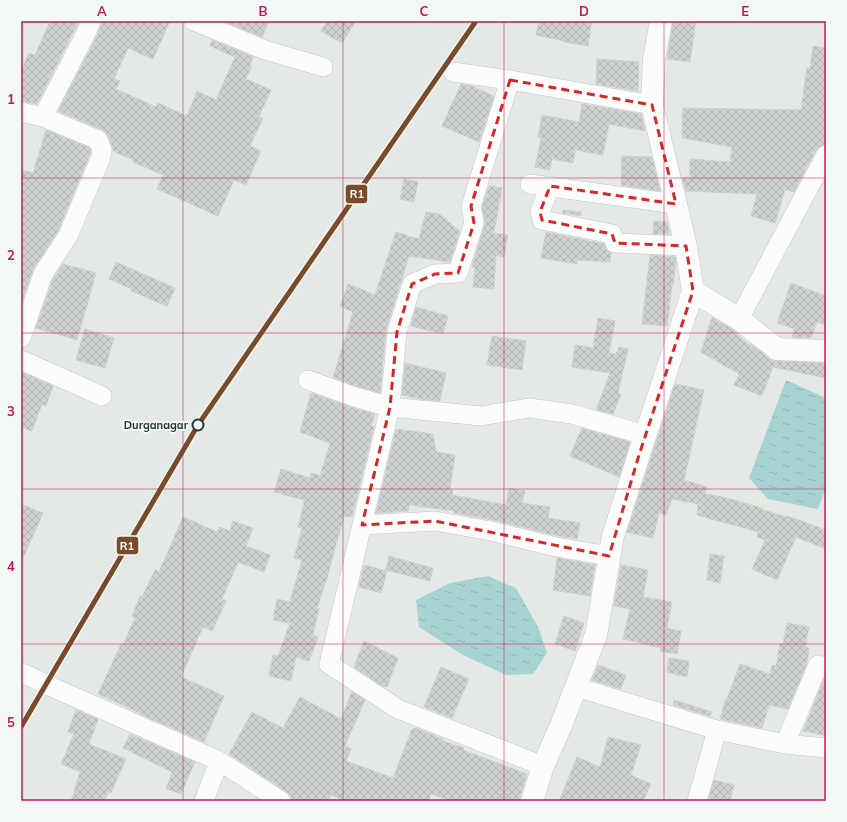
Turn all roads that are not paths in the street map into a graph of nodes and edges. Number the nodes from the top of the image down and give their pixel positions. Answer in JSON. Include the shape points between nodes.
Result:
{"nodes":[{"id":1,"x":91,"y":21,"type":"edge"},
{"id":2,"x":194,"y":21,"type":"edge"},
{"id":3,"x":662,"y":21,"type":"edge"},
{"id":4,"x":323,"y":67,"type":"dead end"},
{"id":5,"x":453,"y":72,"type":"dead end"},
{"id":6,"x":510,"y":80,"type":"junction"},
{"id":7,"x":652,"y":105,"type":"junction"},
{"id":8,"x":21,"y":112,"type":"edge"},
{"id":9,"x":42,"y":117,"type":"junction"},
{"id":10,"x":826,"y":155,"type":"edge"},
{"id":11,"x":530,"y":184,"type":"dead end"},
{"id":12,"x":550,"y":186,"type":"junction"},
{"id":13,"x":676,"y":204,"type":"junction"},
{"id":14,"x":686,"y":246,"type":"junction"},
{"id":15,"x":693,"y":291,"type":"junction"},
{"id":16,"x":739,"y":319,"type":"junction"},
{"id":17,"x":21,"y":338,"type":"edge"},
{"id":18,"x":826,"y":351,"type":"edge"},
{"id":19,"x":21,"y":360,"type":"edge"},
{"id":20,"x":308,"y":380,"type":"dead end"},
{"id":21,"x":102,"y":396,"type":"dead end"},
{"id":22,"x":390,"y":407,"type":"junction"},
{"id":23,"x":646,"y":435,"type":"junction"},
{"id":24,"x":362,"y":525,"type":"junction"},
{"id":25,"x":610,"y":556,"type":"junction"},
{"id":26,"x":826,"y":668,"type":"edge"},
{"id":27,"x":21,"y":673,"type":"edge"},
{"id":28,"x":576,"y":687,"type":"junction"},
{"id":29,"x":717,"y":730,"type":"junction"},
{"id":30,"x":785,"y":744,"type":"junction"},
{"id":31,"x":826,"y":748,"type":"edge"},
{"id":32,"x":219,"y":761,"type":"junction"},
{"id":33,"x":543,"y":766,"type":"junction"},
{"id":34,"x":535,"y":800,"type":"edge"},
{"id":35,"x":204,"y":801,"type":"edge"},
{"id":36,"x":281,"y":801,"type":"edge"},
{"id":37,"x":697,"y":801,"type":"edge"}],
"edges":[{"from":1,"to":9,"type":"street"},
{"from":2,"to":4,"type":"street","via":[[265,50]]},
{"from":3,"to":7,"type":"street","via":[[654,59]]},
{"from":5,"to":6,"type":"street"},
{"from":6,"to":7,"type":"street"},
{"from":6,"to":22,"type":"street","via":[[471,206],[474,223],[458,273],[435,274],[412,284],[397,332]]},
{"from":7,"to":13,"type":"street"},
{"from":8,"to":9,"type":"street"},
{"from":9,"to":17,"type":"street","via":[[98,140],[102,150],[68,236],[43,274]]},
{"from":10,"to":16,"type":"street"},
{"from":11,"to":12,"type":"street"},
{"from":12,"to":13,"type":"street"},
{"from":12,"to":14,"type":"street","via":[[540,212],[542,220],[612,234],[615,243]]},
{"from":13,"to":14,"type":"street"},
{"from":14,"to":15,"type":"street"},
{"from":15,"to":16,"type":"street"},
{"from":15,"to":23,"type":"street"},
{"from":16,"to":18,"type":"street","via":[[777,350]]},
{"from":19,"to":21,"type":"street"},
{"from":20,"to":22,"type":"street"},
{"from":22,"to":23,"type":"street","via":[[481,416],[529,408],[572,414]]},
{"from":22,"to":24,"type":"street"},
{"from":23,"to":25,"type":"street","via":[[613,536]]},
{"from":24,"to":25,"type":"street","via":[[435,521]]},
{"from":24,"to":33,"type":"street","via":[[328,664],[398,709]]},
{"from":25,"to":28,"type":"street","via":[[596,635]]},
{"from":26,"to":30,"type":"street","via":[[818,665]]},
{"from":27,"to":32,"type":"street"},
{"from":28,"to":29,"type":"street"},
{"from":28,"to":33,"type":"street"},
{"from":29,"to":30,"type":"street"},
{"from":29,"to":37,"type":"street"},
{"from":30,"to":31,"type":"street"},
{"from":32,"to":35,"type":"street"},
{"from":32,"to":36,"type":"street"},
{"from":33,"to":34,"type":"street"}]}
